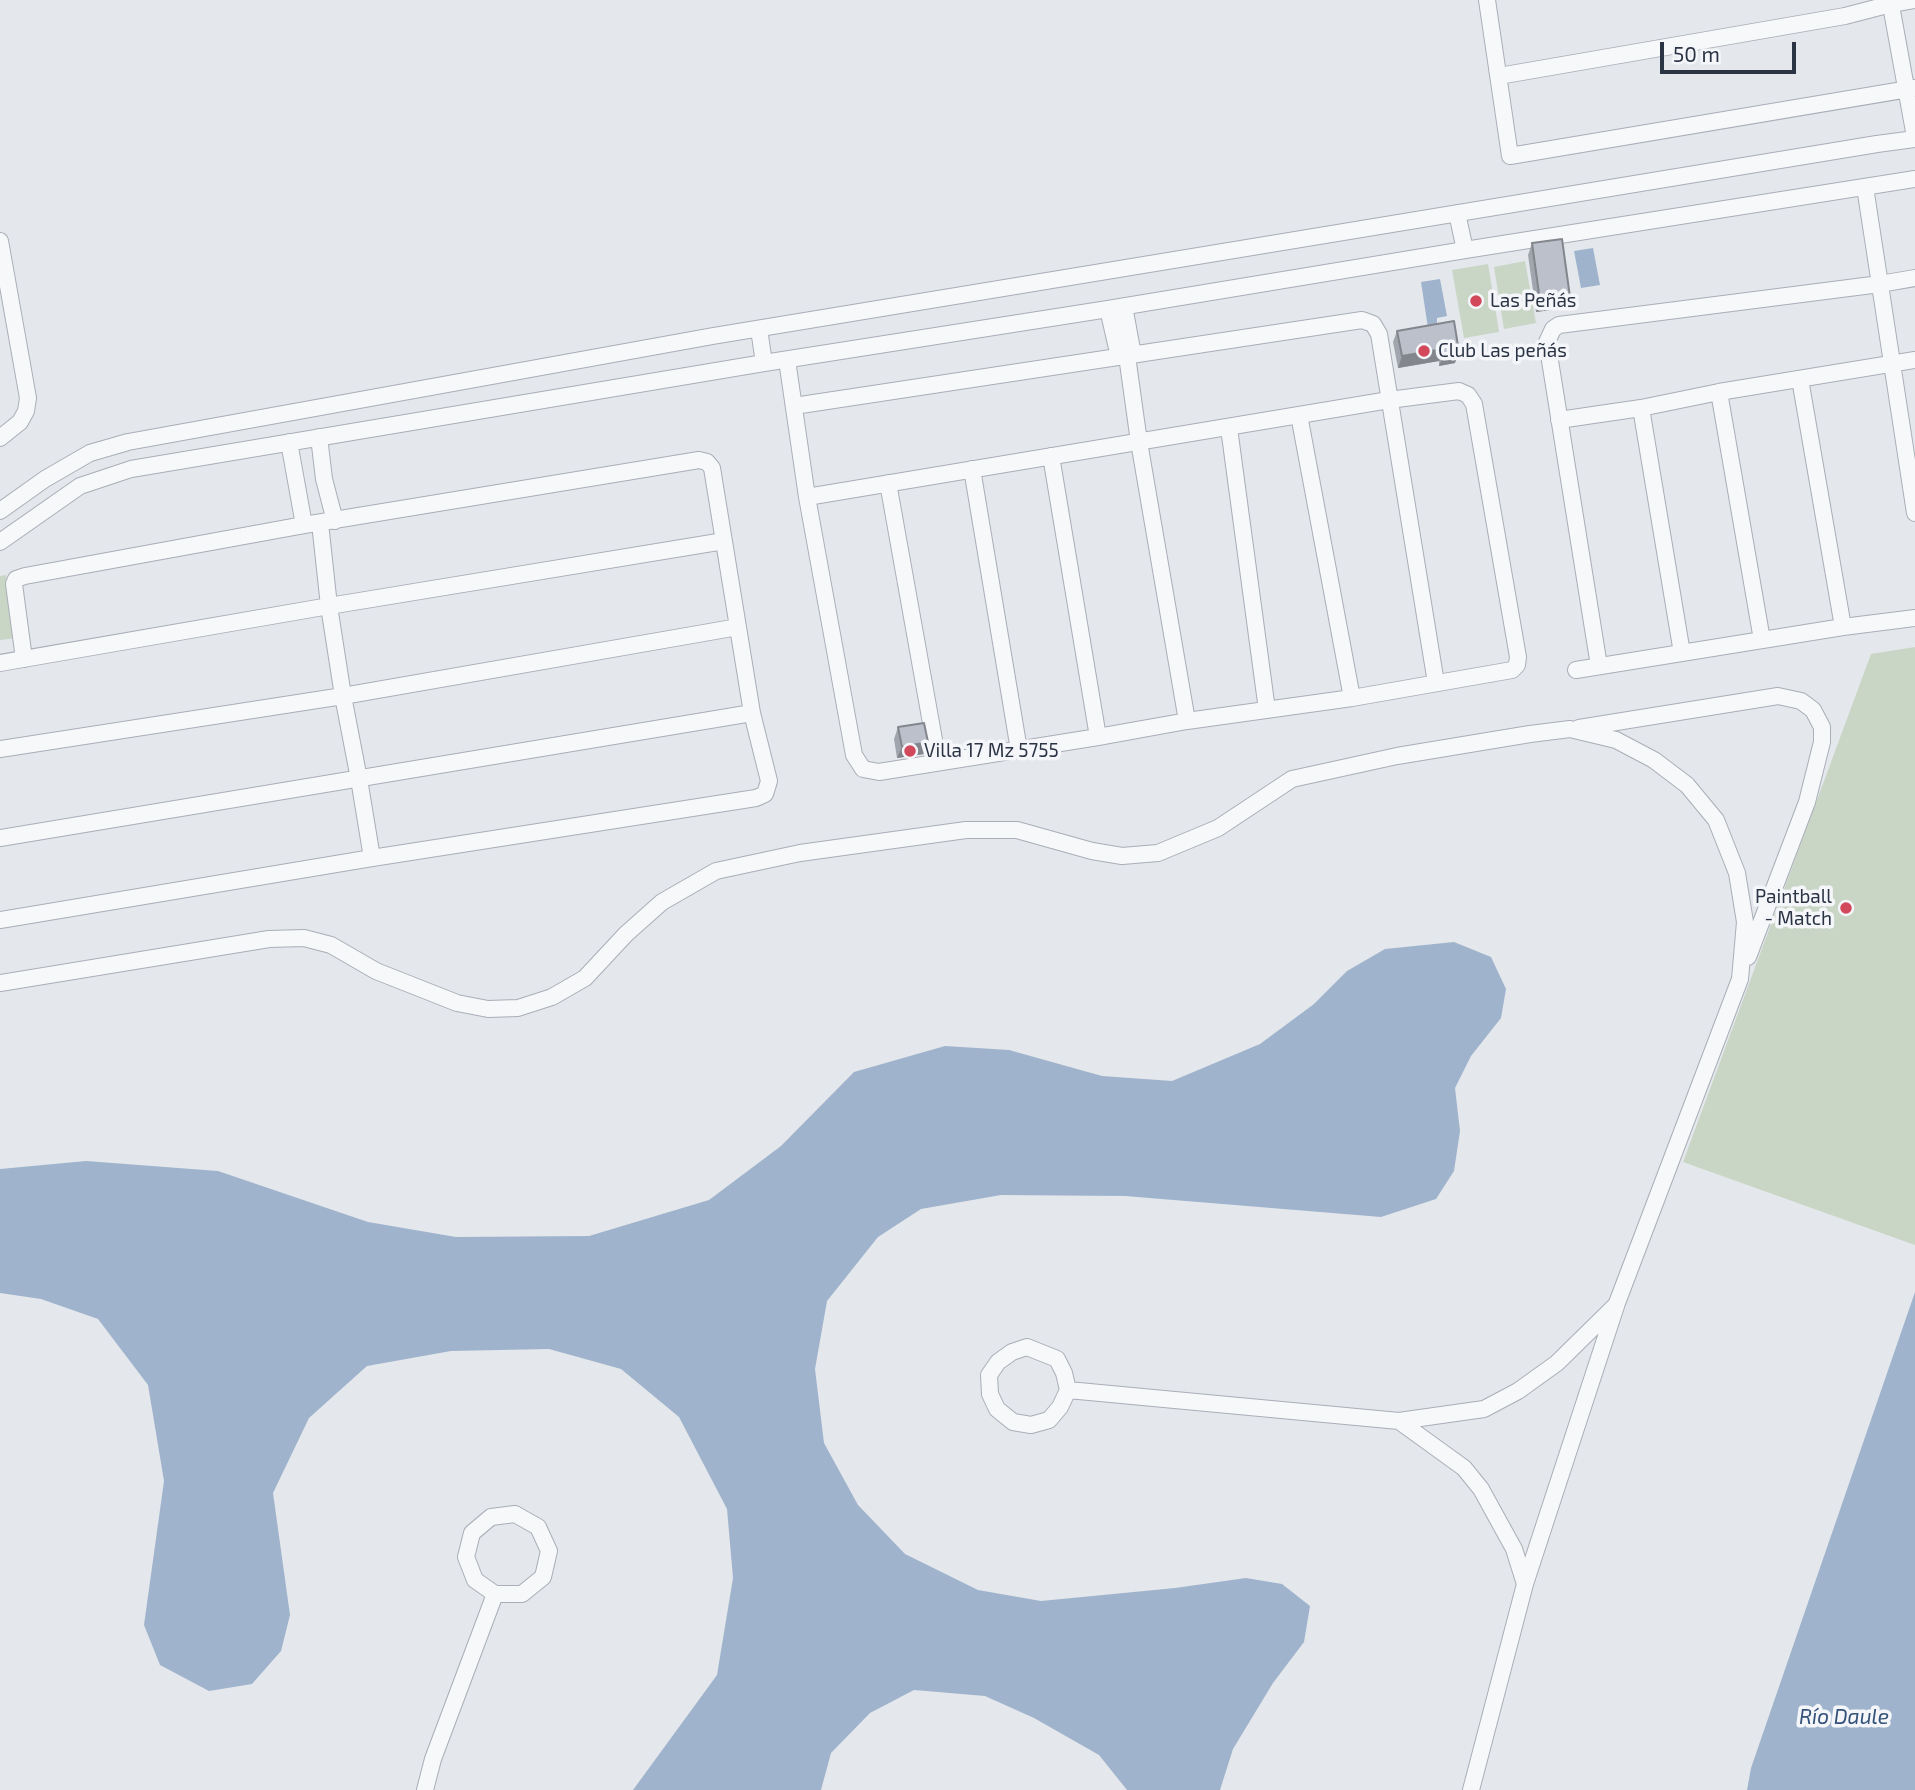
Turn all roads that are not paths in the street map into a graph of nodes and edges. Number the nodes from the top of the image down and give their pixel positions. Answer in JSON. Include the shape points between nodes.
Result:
{"nodes":[{"id":1,"x":1487,"y":0,"type":"edge"},
{"id":2,"x":1915,"y":0,"type":"edge"},
{"id":3,"x":1891,"y":2,"type":"edge"},
{"id":4,"x":1499,"y":76,"type":"junction"},
{"id":5,"x":1910,"y":89,"type":"edge"},
{"id":6,"x":1915,"y":138,"type":"edge"},
{"id":7,"x":1915,"y":179,"type":"edge"},
{"id":8,"x":1865,"y":187,"type":"junction"},
{"id":9,"x":1457,"y":214,"type":"junction"},
{"id":10,"x":1465,"y":250,"type":"junction"},
{"id":11,"x":1,"y":251,"type":"edge"},
{"id":12,"x":1915,"y":278,"type":"edge"},
{"id":13,"x":1880,"y":284,"type":"junction"},
{"id":14,"x":1116,"y":308,"type":"junction"},
{"id":15,"x":759,"y":329,"type":"junction"},
{"id":16,"x":8,"y":340,"type":"edge"},
{"id":17,"x":1126,"y":356,"type":"junction"},
{"id":18,"x":787,"y":360,"type":"junction"},
{"id":19,"x":1915,"y":360,"type":"edge"},
{"id":20,"x":764,"y":363,"type":"junction"},
{"id":21,"x":1891,"y":364,"type":"junction"},
{"id":22,"x":1800,"y":379,"type":"junction"},
{"id":23,"x":1719,"y":392,"type":"junction"},
{"id":24,"x":1388,"y":400,"type":"junction"},
{"id":25,"x":794,"y":406,"type":"junction"},
{"id":26,"x":1641,"y":408,"type":"junction"},
{"id":27,"x":1299,"y":415,"type":"junction"},
{"id":28,"x":1559,"y":420,"type":"junction"},
{"id":29,"x":1229,"y":428,"type":"junction"},
{"id":30,"x":2,"y":436,"type":"edge"},
{"id":31,"x":319,"y":437,"type":"junction"},
{"id":32,"x":289,"y":442,"type":"junction"},
{"id":33,"x":1139,"y":442,"type":"junction"},
{"id":34,"x":90,"y":453,"type":"junction"},
{"id":35,"x":1051,"y":456,"type":"junction"},
{"id":36,"x":972,"y":469,"type":"junction"},
{"id":37,"x":99,"y":480,"type":"junction"},
{"id":38,"x":888,"y":483,"type":"junction"},
{"id":39,"x":807,"y":497,"type":"junction"},
{"id":40,"x":0,"y":511,"type":"edge"},
{"id":41,"x":1915,"y":513,"type":"edge"},
{"id":42,"x":319,"y":523,"type":"junction"},
{"id":43,"x":724,"y":541,"type":"junction"},
{"id":44,"x":0,"y":542,"type":"edge"},
{"id":45,"x":329,"y":606,"type":"junction"},
{"id":46,"x":1915,"y":618,"type":"edge"},
{"id":47,"x":738,"y":626,"type":"junction"},
{"id":48,"x":1843,"y":627,"type":"junction"},
{"id":49,"x":1762,"y":640,"type":"junction"},
{"id":50,"x":1682,"y":653,"type":"junction"},
{"id":51,"x":24,"y":659,"type":"junction"},
{"id":52,"x":0,"y":663,"type":"edge"},
{"id":53,"x":1600,"y":666,"type":"junction"},
{"id":54,"x":1576,"y":670,"type":"dead end"},
{"id":55,"x":1436,"y":683,"type":"junction"},
{"id":56,"x":343,"y":696,"type":"junction"},
{"id":57,"x":1352,"y":698,"type":"junction"},
{"id":58,"x":1268,"y":710,"type":"junction"},
{"id":59,"x":752,"y":713,"type":"junction"},
{"id":60,"x":1187,"y":721,"type":"junction"},
{"id":61,"x":1570,"y":729,"type":"junction"},
{"id":62,"x":1098,"y":737,"type":"junction"},
{"id":63,"x":0,"y":750,"type":"edge"},
{"id":64,"x":1019,"y":750,"type":"junction"},
{"id":65,"x":938,"y":762,"type":"junction"},
{"id":66,"x":359,"y":779,"type":"junction"},
{"id":67,"x":0,"y":838,"type":"edge"},
{"id":68,"x":372,"y":858,"type":"junction"},
{"id":69,"x":0,"y":920,"type":"edge"},
{"id":70,"x":1740,"y":979,"type":"junction"},
{"id":71,"x":0,"y":983,"type":"edge"},
{"id":72,"x":1617,"y":1303,"type":"junction"},
{"id":73,"x":1068,"y":1390,"type":"junction"},
{"id":74,"x":1399,"y":1420,"type":"junction"},
{"id":75,"x":1525,"y":1584,"type":"junction"},
{"id":76,"x":495,"y":1594,"type":"junction"},
{"id":77,"x":433,"y":1759,"type":"junction"},
{"id":78,"x":413,"y":1790,"type":"edge"},
{"id":79,"x":425,"y":1790,"type":"edge"},
{"id":80,"x":1471,"y":1790,"type":"edge"}],
"edges":[{"from":1,"to":4,"type":"street"},
{"from":2,"to":3,"type":"street"},
{"from":3,"to":4,"type":"street","via":[[1832,18]]},
{"from":3,"to":5,"type":"street"},
{"from":4,"to":5,"type":"street","via":[[1510,156]]},
{"from":5,"to":6,"type":"street"},
{"from":6,"to":9,"type":"street"},
{"from":7,"to":8,"type":"street"},
{"from":8,"to":10,"type":"street"},
{"from":8,"to":13,"type":"street"},
{"from":9,"to":10,"type":"street"},
{"from":9,"to":15,"type":"street"},
{"from":10,"to":14,"type":"street"},
{"from":11,"to":16,"type":"street"},
{"from":12,"to":13,"type":"street"},
{"from":13,"to":21,"type":"street"},
{"from":13,"to":28,"type":"street","via":[[1559,325],[1547,342]]},
{"from":14,"to":17,"type":"street"},
{"from":14,"to":18,"type":"street"},
{"from":15,"to":20,"type":"street"},
{"from":15,"to":34,"type":"street","via":[[128,442]]},
{"from":16,"to":30,"type":"street","via":[[28,398],[20,422]]},
{"from":17,"to":24,"type":"street","via":[[1362,320],[1373,324],[1379,334]]},
{"from":17,"to":25,"type":"street"},
{"from":17,"to":33,"type":"street"},
{"from":18,"to":20,"type":"street"},
{"from":18,"to":25,"type":"street"},
{"from":19,"to":21,"type":"street"},
{"from":20,"to":31,"type":"street"},
{"from":21,"to":22,"type":"street"},
{"from":21,"to":41,"type":"street"},
{"from":22,"to":23,"type":"street"},
{"from":22,"to":48,"type":"street"},
{"from":23,"to":26,"type":"street"},
{"from":23,"to":49,"type":"street"},
{"from":24,"to":27,"type":"street"},
{"from":24,"to":55,"type":"street"},
{"from":24,"to":55,"type":"street","via":[[1459,391],[1474,404],[1518,657],[1512,670]]},
{"from":25,"to":39,"type":"street"},
{"from":26,"to":28,"type":"street"},
{"from":26,"to":50,"type":"street"},
{"from":27,"to":29,"type":"street"},
{"from":27,"to":57,"type":"street"},
{"from":28,"to":53,"type":"street"},
{"from":29,"to":33,"type":"street"},
{"from":29,"to":58,"type":"street"},
{"from":31,"to":32,"type":"street"},
{"from":31,"to":42,"type":"street","via":[[324,478]]},
{"from":32,"to":37,"type":"street","via":[[131,469]]},
{"from":32,"to":42,"type":"street"},
{"from":33,"to":35,"type":"street"},
{"from":33,"to":60,"type":"street"},
{"from":34,"to":37,"type":"street"},
{"from":34,"to":40,"type":"street"},
{"from":35,"to":36,"type":"street"},
{"from":35,"to":62,"type":"street"},
{"from":36,"to":38,"type":"street"},
{"from":36,"to":64,"type":"street"},
{"from":37,"to":44,"type":"street","via":[[80,486]]},
{"from":38,"to":39,"type":"street"},
{"from":38,"to":65,"type":"street"},
{"from":39,"to":65,"type":"street","via":[[854,755],[863,769],[879,772]]},
{"from":42,"to":43,"type":"street","via":[[699,460],[712,468]]},
{"from":42,"to":45,"type":"street"},
{"from":42,"to":51,"type":"street","via":[[16,579]]},
{"from":43,"to":45,"type":"street"},
{"from":43,"to":47,"type":"street"},
{"from":45,"to":51,"type":"street"},
{"from":45,"to":56,"type":"street"},
{"from":46,"to":48,"type":"street"},
{"from":47,"to":56,"type":"street"},
{"from":47,"to":59,"type":"street"},
{"from":48,"to":49,"type":"street"},
{"from":49,"to":50,"type":"street"},
{"from":50,"to":53,"type":"street"},
{"from":51,"to":52,"type":"street"},
{"from":53,"to":54,"type":"street"},
{"from":55,"to":57,"type":"street"},
{"from":56,"to":63,"type":"street"},
{"from":56,"to":66,"type":"street"},
{"from":57,"to":58,"type":"street"},
{"from":58,"to":60,"type":"street"},
{"from":59,"to":66,"type":"street"},
{"from":59,"to":68,"type":"street","via":[[769,781],[765,794],[756,798]]},
{"from":60,"to":62,"type":"street"},
{"from":61,"to":70,"type":"street","via":[[1616,740],[1654,760],[1687,785],[1716,820],[1737,873],[1745,922]]},
{"from":61,"to":70,"type":"street","via":[[1778,696],[1801,701],[1813,710],[1822,727],[1822,742],[1807,802]]},
{"from":61,"to":71,"type":"street","via":[[1397,756],[1292,779],[1218,828],[1158,853],[1122,856],[1017,830],[966,830],[800,853],[716,871],[662,902],[585,978],[552,997],[518,1008],[457,1003],[376,971],[331,945],[304,938],[269,939]]},
{"from":62,"to":64,"type":"street"},
{"from":64,"to":65,"type":"street"},
{"from":66,"to":67,"type":"street"},
{"from":66,"to":68,"type":"street"},
{"from":68,"to":69,"type":"street"},
{"from":70,"to":72,"type":"street"},
{"from":72,"to":74,"type":"street","via":[[1557,1363],[1518,1391],[1484,1409]]},
{"from":72,"to":75,"type":"street"},
{"from":73,"to":73,"type":"street","via":[[1057,1359],[1027,1347],[998,1362],[989,1375],[997,1409],[1013,1422],[1031,1425],[1049,1420]]},
{"from":73,"to":74,"type":"street"},
{"from":74,"to":75,"type":"street","via":[[1464,1468],[1482,1489],[1514,1549]]},
{"from":75,"to":80,"type":"street"},
{"from":76,"to":76,"type":"street","via":[[522,1594],[543,1577],[549,1551],[538,1527],[515,1514],[491,1517],[472,1533],[466,1557],[475,1580]]},
{"from":76,"to":77,"type":"street"},
{"from":77,"to":78,"type":"street"},
{"from":77,"to":79,"type":"street"}]}
